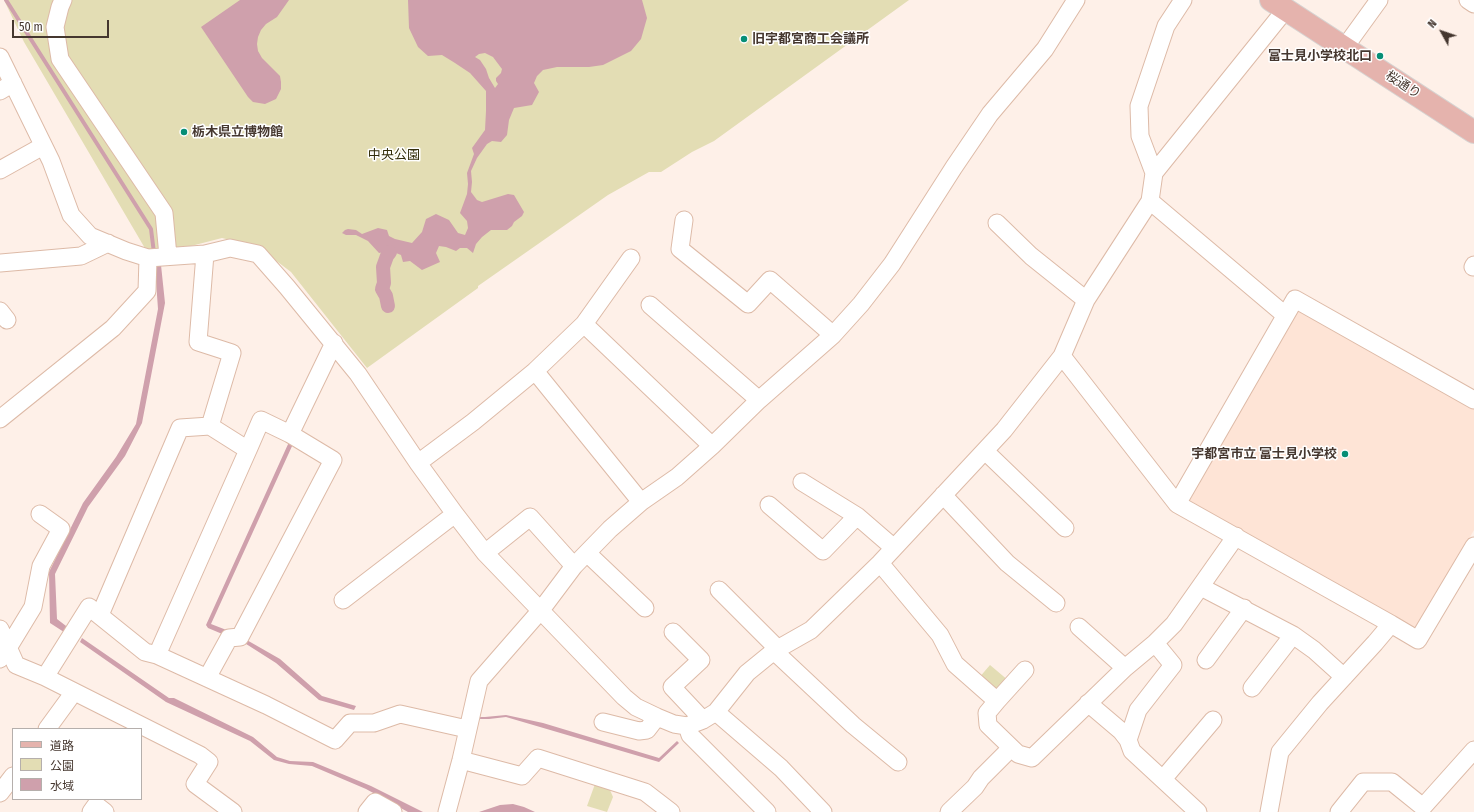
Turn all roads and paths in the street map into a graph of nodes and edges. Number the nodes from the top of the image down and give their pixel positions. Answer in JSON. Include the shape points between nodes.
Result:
{"nodes":[{"id":1,"x":63,"y":0,"type":"edge"},
{"id":2,"x":1076,"y":0,"type":"edge"},
{"id":3,"x":1183,"y":0,"type":"edge"},
{"id":4,"x":1379,"y":0,"type":"edge"},
{"id":5,"x":1468,"y":0,"type":"edge"},
{"id":6,"x":1474,"y":4,"type":"edge"},
{"id":7,"x":1278,"y":5,"type":"edge"},
{"id":8,"x":1345,"y":48,"type":"junction"},
{"id":9,"x":0,"y":58,"type":"edge"},
{"id":10,"x":6,"y":87,"type":"edge"},
{"id":11,"x":1474,"y":132,"type":"edge"},
{"id":12,"x":43,"y":146,"type":"junction"},
{"id":13,"x":0,"y":170,"type":"edge"},
{"id":14,"x":1154,"y":173,"type":"junction"},
{"id":15,"x":1150,"y":201,"type":"junction"},
{"id":16,"x":684,"y":220,"type":"dead end"},
{"id":17,"x":997,"y":223,"type":"dead end"},
{"id":18,"x":108,"y":243,"type":"junction"},
{"id":19,"x":205,"y":254,"type":"junction"},
{"id":20,"x":168,"y":256,"type":"junction"},
{"id":21,"x":148,"y":258,"type":"junction"},
{"id":22,"x":631,"y":258,"type":"dead end"},
{"id":23,"x":0,"y":263,"type":"edge"},
{"id":24,"x":1086,"y":300,"type":"junction"},
{"id":25,"x":650,"y":305,"type":"dead end"},
{"id":26,"x":1285,"y":315,"type":"junction"},
{"id":27,"x":584,"y":324,"type":"junction"},
{"id":28,"x":833,"y":335,"type":"junction"},
{"id":29,"x":334,"y":343,"type":"junction"},
{"id":30,"x":1062,"y":356,"type":"junction"},
{"id":31,"x":535,"y":371,"type":"junction"},
{"id":32,"x":759,"y":400,"type":"junction"},
{"id":33,"x":1474,"y":400,"type":"edge"},
{"id":34,"x":0,"y":419,"type":"edge"},
{"id":35,"x":210,"y":426,"type":"junction"},
{"id":36,"x":290,"y":434,"type":"junction"},
{"id":37,"x":712,"y":446,"type":"junction"},
{"id":38,"x":248,"y":450,"type":"junction"},
{"id":39,"x":985,"y":451,"type":"junction"},
{"id":40,"x":418,"y":463,"type":"junction"},
{"id":41,"x":802,"y":482,"type":"dead end"},
{"id":42,"x":943,"y":495,"type":"junction"},
{"id":43,"x":642,"y":502,"type":"junction"},
{"id":44,"x":1177,"y":504,"type":"junction"},
{"id":45,"x":769,"y":505,"type":"dead end"},
{"id":46,"x":40,"y":514,"type":"dead end"},
{"id":47,"x":455,"y":514,"type":"junction"},
{"id":48,"x":857,"y":516,"type":"junction"},
{"id":49,"x":1065,"y":528,"type":"dead end"},
{"id":50,"x":1236,"y":536,"type":"junction"},
{"id":51,"x":1474,"y":546,"type":"edge"},
{"id":52,"x":894,"y":548,"type":"junction"},
{"id":53,"x":485,"y":553,"type":"junction"},
{"id":54,"x":587,"y":553,"type":"junction"},
{"id":55,"x":880,"y":563,"type":"junction"},
{"id":56,"x":574,"y":566,"type":"junction"},
{"id":57,"x":1201,"y":587,"type":"junction"},
{"id":58,"x":719,"y":590,"type":"dead end"},
{"id":59,"x":343,"y":600,"type":"dead end"},
{"id":60,"x":1056,"y":603,"type":"dead end"},
{"id":61,"x":645,"y":608,"type":"dead end"},
{"id":62,"x":1244,"y":608,"type":"junction"},
{"id":63,"x":542,"y":610,"type":"junction"},
{"id":64,"x":100,"y":615,"type":"junction"},
{"id":65,"x":1391,"y":624,"type":"junction"},
{"id":66,"x":1079,"y":627,"type":"dead end"},
{"id":67,"x":0,"y":629,"type":"edge"},
{"id":68,"x":673,"y":632,"type":"dead end"},
{"id":69,"x":1293,"y":635,"type":"junction"},
{"id":70,"x":1155,"y":643,"type":"junction"},
{"id":71,"x":776,"y":650,"type":"junction"},
{"id":72,"x":4,"y":653,"type":"edge"},
{"id":73,"x":157,"y":655,"type":"junction"},
{"id":74,"x":1206,"y":660,"type":"dead end"},
{"id":75,"x":1125,"y":668,"type":"junction"},
{"id":76,"x":1025,"y":670,"type":"dead end"},
{"id":77,"x":45,"y":677,"type":"junction"},
{"id":78,"x":1344,"y":677,"type":"junction"},
{"id":79,"x":207,"y":678,"type":"junction"},
{"id":80,"x":1252,"y":688,"type":"dead end"},
{"id":81,"x":74,"y":692,"type":"junction"},
{"id":82,"x":997,"y":701,"type":"junction"},
{"id":83,"x":1088,"y":703,"type":"junction"},
{"id":84,"x":710,"y":716,"type":"junction"},
{"id":85,"x":657,"y":717,"type":"junction"},
{"id":86,"x":1213,"y":720,"type":"dead end"},
{"id":87,"x":603,"y":722,"type":"dead end"},
{"id":88,"x":687,"y":726,"type":"junction"},
{"id":89,"x":48,"y":728,"type":"edge"},
{"id":90,"x":135,"y":728,"type":"edge"},
{"id":91,"x":467,"y":729,"type":"junction"},
{"id":92,"x":144,"y":733,"type":"edge"},
{"id":93,"x":1128,"y":740,"type":"junction"},
{"id":94,"x":1011,"y":748,"type":"junction"},
{"id":95,"x":1474,"y":750,"type":"edge"},
{"id":96,"x":461,"y":760,"type":"junction"},
{"id":97,"x":898,"y":762,"type":"dead end"},
{"id":98,"x":12,"y":777,"type":"edge"},
{"id":99,"x":1163,"y":779,"type":"junction"},
{"id":100,"x":0,"y":793,"type":"edge"},
{"id":101,"x":233,"y":812,"type":"edge"},
{"id":102,"x":367,"y":812,"type":"edge"},
{"id":103,"x":393,"y":812,"type":"edge"},
{"id":104,"x":447,"y":812,"type":"edge"},
{"id":105,"x":671,"y":812,"type":"edge"},
{"id":106,"x":767,"y":812,"type":"edge"},
{"id":107,"x":823,"y":812,"type":"edge"},
{"id":108,"x":949,"y":812,"type":"edge"},
{"id":109,"x":1198,"y":812,"type":"edge"},
{"id":110,"x":1269,"y":812,"type":"edge"},
{"id":111,"x":1339,"y":812,"type":"edge"}],
"edges":[{"from":1,"to":20,"type":"street","via":[[55,27],[60,59],[164,213]]},
{"from":2,"to":28,"type":"street","via":[[1045,49],[986,121],[892,264]]},
{"from":3,"to":14,"type":"street","via":[[1166,26],[1139,106],[1140,136]]},
{"from":4,"to":8,"type":"street"},
{"from":5,"to":6,"type":"street"},
{"from":7,"to":8,"type":"main road","name":"桜通り"},
{"from":7,"to":14,"type":"street"},
{"from":8,"to":11,"type":"main road","name":"桜通り"},
{"from":9,"to":10,"type":"street"},
{"from":10,"to":12,"type":"street"},
{"from":12,"to":13,"type":"street"},
{"from":12,"to":18,"type":"street","via":[[71,215],[90,236]]},
{"from":14,"to":15,"type":"street"},
{"from":15,"to":24,"type":"street"},
{"from":15,"to":26,"type":"street"},
{"from":16,"to":28,"type":"street","via":[[680,249],[748,304],[770,280]]},
{"from":17,"to":24,"type":"street","via":[[1031,256]]},
{"from":18,"to":21,"type":"street"},
{"from":18,"to":23,"type":"street","via":[[81,256]]},
{"from":19,"to":20,"type":"street"},
{"from":19,"to":29,"type":"street","via":[[230,248],[258,254]]},
{"from":19,"to":35,"type":"street","via":[[198,342],[232,353]]},
{"from":20,"to":21,"type":"street"},
{"from":21,"to":34,"type":"street","via":[[147,291],[113,328]]},
{"from":22,"to":27,"type":"street"},
{"from":24,"to":30,"type":"street"},
{"from":25,"to":32,"type":"street"},
{"from":26,"to":33,"type":"street","via":[[1295,299]]},
{"from":26,"to":44,"type":"street"},
{"from":27,"to":31,"type":"street"},
{"from":27,"to":37,"type":"street"},
{"from":28,"to":32,"type":"street"},
{"from":29,"to":36,"type":"street"},
{"from":29,"to":40,"type":"street","via":[[362,379]]},
{"from":30,"to":39,"type":"street"},
{"from":30,"to":44,"type":"street"},
{"from":31,"to":40,"type":"street"},
{"from":31,"to":43,"type":"street"},
{"from":32,"to":37,"type":"street"},
{"from":35,"to":38,"type":"street"},
{"from":35,"to":64,"type":"street","via":[[180,428]]},
{"from":36,"to":38,"type":"street","via":[[261,420]]},
{"from":36,"to":79,"type":"street","via":[[333,460],[240,637],[229,638]]},
{"from":37,"to":43,"type":"street"},
{"from":38,"to":73,"type":"street"},
{"from":39,"to":42,"type":"street"},
{"from":39,"to":49,"type":"street"},
{"from":40,"to":47,"type":"street"},
{"from":41,"to":48,"type":"street"},
{"from":42,"to":52,"type":"street"},
{"from":42,"to":60,"type":"street","via":[[1007,563]]},
{"from":43,"to":54,"type":"street"},
{"from":44,"to":50,"type":"street"},
{"from":45,"to":48,"type":"street","via":[[823,551]]},
{"from":46,"to":72,"type":"street","via":[[61,529],[41,566],[33,607]]},
{"from":47,"to":53,"type":"street"},
{"from":47,"to":59,"type":"street"},
{"from":48,"to":52,"type":"street"},
{"from":50,"to":57,"type":"street"},
{"from":50,"to":65,"type":"street"},
{"from":51,"to":65,"type":"street","via":[[1418,640]]},
{"from":52,"to":55,"type":"street"},
{"from":53,"to":56,"type":"street","via":[[530,517]]},
{"from":53,"to":63,"type":"street"},
{"from":54,"to":56,"type":"street"},
{"from":54,"to":61,"type":"street"},
{"from":55,"to":71,"type":"street","via":[[811,630]]},
{"from":55,"to":82,"type":"street","via":[[940,635],[955,664]]},
{"from":56,"to":63,"type":"street"},
{"from":57,"to":62,"type":"street"},
{"from":57,"to":70,"type":"street","via":[[1174,624]]},
{"from":58,"to":71,"type":"street"},
{"from":62,"to":69,"type":"street"},
{"from":62,"to":74,"type":"street"},
{"from":63,"to":85,"type":"street","via":[[624,697],[636,707]]},
{"from":63,"to":91,"type":"street","via":[[479,681]]},
{"from":64,"to":73,"type":"street","via":[[145,652]]},
{"from":64,"to":77,"type":"street","via":[[89,607]]},
{"from":65,"to":78,"type":"street"},
{"from":66,"to":75,"type":"street"},
{"from":67,"to":72,"type":"street"},
{"from":68,"to":84,"type":"street","via":[[701,660],[672,687]]},
{"from":69,"to":78,"type":"street"},
{"from":69,"to":80,"type":"street"},
{"from":70,"to":75,"type":"street"},
{"from":70,"to":93,"type":"street","via":[[1173,665],[1138,710]]},
{"from":71,"to":84,"type":"street","via":[[747,673]]},
{"from":71,"to":97,"type":"street","via":[[853,725]]},
{"from":72,"to":77,"type":"street","via":[[16,666]]},
{"from":73,"to":79,"type":"street"},
{"from":75,"to":83,"type":"street"},
{"from":76,"to":82,"type":"street"},
{"from":77,"to":81,"type":"street"},
{"from":78,"to":110,"type":"street","via":[[1280,752]]},
{"from":79,"to":91,"type":"street","via":[[335,740],[350,723],[374,723],[400,714]]},
{"from":81,"to":89,"type":"street"},
{"from":81,"to":90,"type":"street"},
{"from":82,"to":94,"type":"street","via":[[987,713],[988,725]]},
{"from":83,"to":93,"type":"street","via":[[1122,731]]},
{"from":83,"to":94,"type":"street","via":[[1032,758],[1018,754]]},
{"from":84,"to":88,"type":"street"},
{"from":84,"to":107,"type":"street","via":[[781,768]]},
{"from":85,"to":87,"type":"street","via":[[647,730],[639,731]]},
{"from":85,"to":88,"type":"street"},
{"from":86,"to":99,"type":"street"},
{"from":88,"to":106,"type":"street","via":[[690,735]]},
{"from":91,"to":96,"type":"street"},
{"from":92,"to":101,"type":"street","via":[[200,755],[208,762],[195,784]]},
{"from":93,"to":99,"type":"street","via":[[1132,751]]},
{"from":94,"to":108,"type":"street"},
{"from":95,"to":111,"type":"street","via":[[1423,807],[1392,782],[1363,782]]},
{"from":96,"to":104,"type":"street"},
{"from":96,"to":105,"type":"street","via":[[522,776],[538,758],[645,792]]},
{"from":98,"to":100,"type":"street"},
{"from":99,"to":109,"type":"street"},
{"from":102,"to":103,"type":"street","via":[[375,802]]}]}
